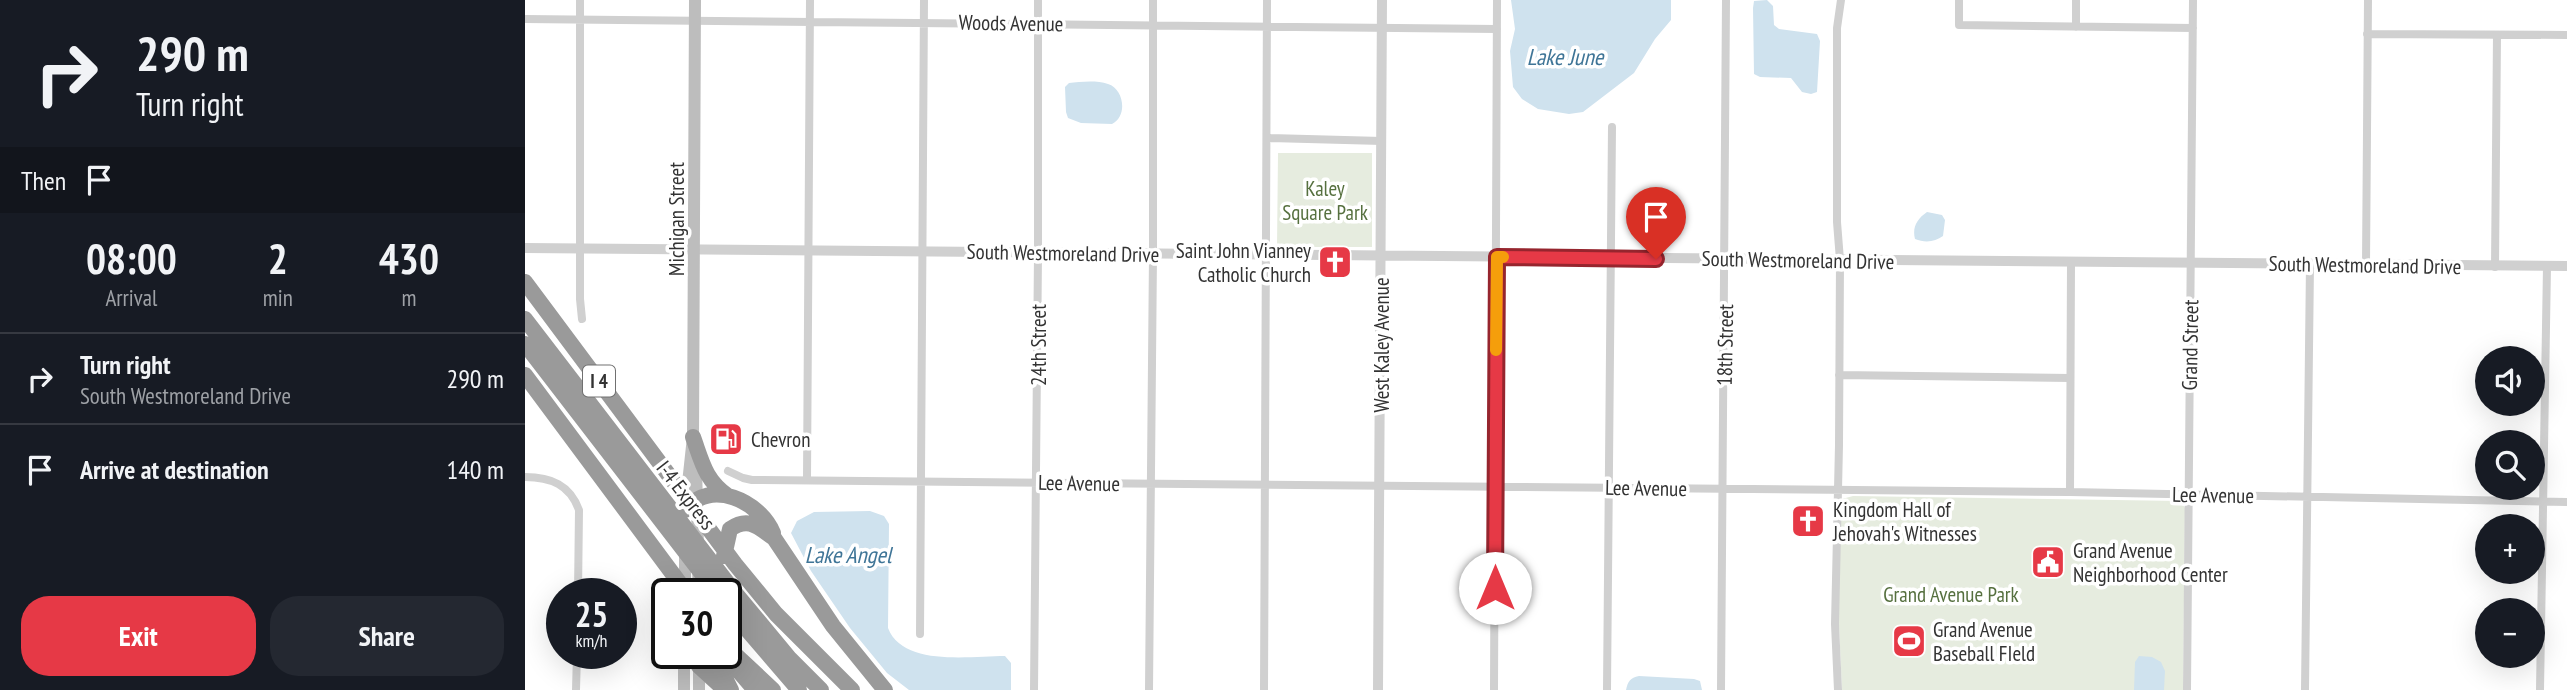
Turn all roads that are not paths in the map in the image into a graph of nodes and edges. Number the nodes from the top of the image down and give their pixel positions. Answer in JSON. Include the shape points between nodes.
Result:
{"nodes":[{"id":1,"x":580,"y":0,"type":"edge"},
{"id":2,"x":695,"y":0,"type":"edge"},
{"id":3,"x":810,"y":0,"type":"edge"},
{"id":4,"x":924,"y":0,"type":"edge"},
{"id":5,"x":1038,"y":0,"type":"edge"},
{"id":6,"x":1153,"y":0,"type":"edge"},
{"id":7,"x":1267,"y":0,"type":"edge"},
{"id":8,"x":1382,"y":0,"type":"edge"},
{"id":9,"x":1497,"y":0,"type":"edge"},
{"id":10,"x":1725,"y":0,"type":"edge"},
{"id":11,"x":1841,"y":0,"type":"edge"},
{"id":12,"x":1959,"y":0,"type":"edge"},
{"id":13,"x":2076,"y":0,"type":"edge"},
{"id":14,"x":2193,"y":0,"type":"edge"},
{"id":15,"x":2368,"y":0,"type":"edge"},
{"id":16,"x":525,"y":19,"type":"edge"},
{"id":17,"x":580,"y":20,"type":"junction"},
{"id":18,"x":695,"y":21,"type":"junction"},
{"id":19,"x":810,"y":22,"type":"junction"},
{"id":20,"x":923,"y":22,"type":"junction"},
{"id":21,"x":1038,"y":24,"type":"junction"},
{"id":22,"x":1153,"y":24,"type":"junction"},
{"id":23,"x":1267,"y":26,"type":"junction"},
{"id":24,"x":1382,"y":27,"type":"junction"},
{"id":25,"x":2076,"y":27,"type":"junction"},
{"id":26,"x":2193,"y":28,"type":"junction"},
{"id":27,"x":1497,"y":29,"type":"junction"},
{"id":28,"x":2367,"y":34,"type":"junction"},
{"id":29,"x":2497,"y":35,"type":"junction"},
{"id":30,"x":2567,"y":35,"type":"edge"},
{"id":31,"x":1612,"y":127,"type":"dead end"},
{"id":32,"x":1268,"y":138,"type":"junction"},
{"id":33,"x":1382,"y":141,"type":"junction"},
{"id":34,"x":525,"y":248,"type":"edge"},
{"id":35,"x":580,"y":248,"type":"junction"},
{"id":36,"x":696,"y":250,"type":"junction"},
{"id":37,"x":809,"y":251,"type":"junction"},
{"id":38,"x":924,"y":251,"type":"junction"},
{"id":39,"x":1038,"y":254,"type":"junction"},
{"id":40,"x":1153,"y":254,"type":"junction"},
{"id":41,"x":1268,"y":255,"type":"junction"},
{"id":42,"x":1382,"y":257,"type":"junction"},
{"id":43,"x":1497,"y":257,"type":"junction"},
{"id":44,"x":1610,"y":258,"type":"junction"},
{"id":45,"x":1726,"y":259,"type":"junction"},
{"id":46,"x":1840,"y":260,"type":"junction"},
{"id":47,"x":2071,"y":263,"type":"junction"},
{"id":48,"x":2192,"y":263,"type":"junction"},
{"id":49,"x":2309,"y":264,"type":"junction"},
{"id":50,"x":2366,"y":265,"type":"junction"},
{"id":51,"x":2547,"y":266,"type":"junction"},
{"id":52,"x":2567,"y":266,"type":"edge"},
{"id":53,"x":2495,"y":267,"type":"junction"},
{"id":54,"x":525,"y":282,"type":"edge"},
{"id":55,"x":525,"y":319,"type":"edge"},
{"id":56,"x":582,"y":319,"type":"dead end"},
{"id":57,"x":525,"y":344,"type":"edge"},
{"id":58,"x":525,"y":375,"type":"edge"},
{"id":59,"x":1839,"y":375,"type":"junction"},
{"id":60,"x":2070,"y":379,"type":"junction"},
{"id":61,"x":693,"y":437,"type":"junction"},
{"id":62,"x":728,"y":471,"type":"dead end"},
{"id":63,"x":525,"y":477,"type":"edge"},
{"id":64,"x":807,"y":480,"type":"junction"},
{"id":65,"x":921,"y":482,"type":"junction"},
{"id":66,"x":1037,"y":482,"type":"junction"},
{"id":67,"x":1150,"y":484,"type":"junction"},
{"id":68,"x":1265,"y":484,"type":"junction"},
{"id":69,"x":1380,"y":485,"type":"junction"},
{"id":70,"x":1495,"y":487,"type":"junction"},
{"id":71,"x":1609,"y":488,"type":"junction"},
{"id":72,"x":1723,"y":489,"type":"junction"},
{"id":73,"x":1837,"y":490,"type":"junction"},
{"id":74,"x":2070,"y":492,"type":"junction"},
{"id":75,"x":2189,"y":494,"type":"junction"},
{"id":76,"x":728,"y":496,"type":"junction"},
{"id":77,"x":698,"y":497,"type":"junction"},
{"id":78,"x":2307,"y":497,"type":"junction"},
{"id":79,"x":2545,"y":501,"type":"junction"},
{"id":80,"x":2567,"y":502,"type":"edge"},
{"id":81,"x":680,"y":512,"type":"junction"},
{"id":82,"x":774,"y":538,"type":"junction"},
{"id":83,"x":578,"y":578,"type":"edge"},
{"id":84,"x":675,"y":578,"type":"edge"},
{"id":85,"x":685,"y":578,"type":"edge"},
{"id":86,"x":699,"y":578,"type":"edge"},
{"id":87,"x":708,"y":578,"type":"edge"},
{"id":88,"x":715,"y":578,"type":"edge"},
{"id":89,"x":727,"y":578,"type":"edge"},
{"id":90,"x":742,"y":614,"type":"edge"},
{"id":91,"x":742,"y":619,"type":"edge"},
{"id":92,"x":920,"y":634,"type":"dead end"},
{"id":93,"x":853,"y":650,"type":"junction"},
{"id":94,"x":742,"y":661,"type":"edge"},
{"id":95,"x":577,"y":669,"type":"edge"},
{"id":96,"x":684,"y":669,"type":"edge"},
{"id":97,"x":697,"y":669,"type":"edge"},
{"id":98,"x":707,"y":669,"type":"edge"},
{"id":99,"x":722,"y":669,"type":"edge"},
{"id":100,"x":739,"y":669,"type":"edge"},
{"id":101,"x":576,"y":690,"type":"edge"},
{"id":102,"x":684,"y":690,"type":"edge"},
{"id":103,"x":699,"y":690,"type":"edge"},
{"id":104,"x":725,"y":690,"type":"edge"},
{"id":105,"x":731,"y":690,"type":"edge"},
{"id":106,"x":755,"y":690,"type":"edge"},
{"id":107,"x":773,"y":690,"type":"edge"},
{"id":108,"x":799,"y":690,"type":"edge"},
{"id":109,"x":821,"y":690,"type":"edge"},
{"id":110,"x":852,"y":690,"type":"edge"},
{"id":111,"x":885,"y":690,"type":"edge"},
{"id":112,"x":895,"y":690,"type":"edge"},
{"id":113,"x":1034,"y":690,"type":"edge"},
{"id":114,"x":1149,"y":690,"type":"edge"},
{"id":115,"x":1264,"y":690,"type":"edge"},
{"id":116,"x":1378,"y":690,"type":"edge"},
{"id":117,"x":1494,"y":690,"type":"edge"},
{"id":118,"x":1607,"y":690,"type":"edge"},
{"id":119,"x":1721,"y":690,"type":"edge"},
{"id":120,"x":1838,"y":690,"type":"edge"},
{"id":121,"x":2187,"y":690,"type":"edge"},
{"id":122,"x":2305,"y":690,"type":"edge"},
{"id":123,"x":2540,"y":690,"type":"edge"}],
"edges":[{"from":1,"to":17,"type":"street"},
{"from":2,"to":18,"type":"main road","name":"Michigan Street"},
{"from":3,"to":19,"type":"street"},
{"from":4,"to":20,"type":"street"},
{"from":5,"to":21,"type":"street","name":"24th Street"},
{"from":6,"to":22,"type":"street"},
{"from":7,"to":23,"type":"street"},
{"from":8,"to":24,"type":"street","name":"West Kaley Avenue"},
{"from":9,"to":27,"type":"street"},
{"from":10,"to":45,"type":"street","name":"18th Street"},
{"from":11,"to":46,"type":"street","via":[[1837,28]]},
{"from":12,"to":25,"type":"street","via":[[1959,25]]},
{"from":13,"to":25,"type":"street"},
{"from":14,"to":26,"type":"street","name":"Grand Street"},
{"from":15,"to":28,"type":"street"},
{"from":16,"to":17,"type":"street","name":"Woods Avenue"},
{"from":17,"to":18,"type":"street","name":"Woods Avenue"},
{"from":17,"to":35,"type":"street"},
{"from":18,"to":19,"type":"street","name":"Woods Avenue"},
{"from":18,"to":36,"type":"main road","name":"Michigan Street"},
{"from":19,"to":20,"type":"street","name":"Woods Avenue"},
{"from":19,"to":37,"type":"street"},
{"from":20,"to":21,"type":"street","name":"Woods Avenue"},
{"from":20,"to":38,"type":"street"},
{"from":21,"to":22,"type":"street","name":"Woods Avenue"},
{"from":21,"to":39,"type":"street","name":"24th Street"},
{"from":22,"to":23,"type":"street","name":"Woods Avenue"},
{"from":22,"to":40,"type":"street"},
{"from":23,"to":24,"type":"street","name":"Woods Avenue"},
{"from":23,"to":32,"type":"street"},
{"from":24,"to":27,"type":"street","name":"Woods Avenue"},
{"from":24,"to":33,"type":"street","name":"West Kaley Avenue"},
{"from":25,"to":26,"type":"street"},
{"from":26,"to":48,"type":"street","name":"Grand Street"},
{"from":27,"to":43,"type":"street"},
{"from":28,"to":29,"type":"street"},
{"from":28,"to":50,"type":"street"},
{"from":29,"to":30,"type":"street"},
{"from":29,"to":53,"type":"street"},
{"from":31,"to":44,"type":"street"},
{"from":32,"to":33,"type":"street"},
{"from":32,"to":41,"type":"street"},
{"from":33,"to":42,"type":"street","name":"West Kaley Avenue"},
{"from":34,"to":35,"type":"street","name":"South Westmoreland Drive"},
{"from":35,"to":36,"type":"street","name":"South Westmoreland Drive"},
{"from":35,"to":56,"type":"street"},
{"from":36,"to":37,"type":"street","name":"South Westmoreland Drive"},
{"from":36,"to":61,"type":"main road","name":"Michigan Street"},
{"from":37,"to":38,"type":"street","name":"South Westmoreland Drive"},
{"from":37,"to":64,"type":"street"},
{"from":38,"to":39,"type":"street","name":"South Westmoreland Drive"},
{"from":38,"to":65,"type":"street"},
{"from":39,"to":40,"type":"street","name":"South Westmoreland Drive"},
{"from":39,"to":66,"type":"street","name":"24th Street"},
{"from":40,"to":41,"type":"street","name":"South Westmoreland Drive"},
{"from":40,"to":67,"type":"street"},
{"from":41,"to":42,"type":"street","name":"South Westmoreland Drive"},
{"from":41,"to":68,"type":"street"},
{"from":42,"to":43,"type":"street","name":"South Westmoreland Drive"},
{"from":42,"to":69,"type":"street","name":"West Kaley Avenue"},
{"from":43,"to":44,"type":"street","name":"South Westmoreland Drive"},
{"from":43,"to":70,"type":"street"},
{"from":44,"to":45,"type":"street","name":"South Westmoreland Drive"},
{"from":44,"to":71,"type":"street"},
{"from":45,"to":46,"type":"street","name":"South Westmoreland Drive"},
{"from":45,"to":72,"type":"street","name":"18th Street"},
{"from":46,"to":47,"type":"street","name":"South Westmoreland Drive"},
{"from":46,"to":59,"type":"street"},
{"from":47,"to":48,"type":"street","name":"South Westmoreland Drive"},
{"from":47,"to":60,"type":"street"},
{"from":48,"to":49,"type":"street","name":"South Westmoreland Drive"},
{"from":48,"to":75,"type":"street","name":"Grand Street"},
{"from":49,"to":50,"type":"street","name":"South Westmoreland Drive"},
{"from":49,"to":78,"type":"street"},
{"from":50,"to":53,"type":"street","name":"South Westmoreland Drive"},
{"from":51,"to":52,"type":"street","name":"South Westmoreland Drive"},
{"from":51,"to":53,"type":"street","name":"South Westmoreland Drive"},
{"from":51,"to":79,"type":"street"},
{"from":54,"to":110,"type":"highway","number":"I 4","via":[[735,564],[776,614]]},
{"from":55,"to":81,"type":"highway","name":"I-4 Express"},
{"from":57,"to":87,"type":"highway","name":"I-4 Express"},
{"from":58,"to":84,"type":"highway"},
{"from":59,"to":60,"type":"street"},
{"from":59,"to":73,"type":"street"},
{"from":60,"to":74,"type":"street"},
{"from":61,"to":76,"type":"highway","via":[[714,487]]},
{"from":61,"to":77,"type":"main road","name":"Michigan Street"},
{"from":61,"to":81,"type":"main road","name":"Michigan Street"},
{"from":62,"to":64,"type":"street","name":"Lee Avenue","via":[[748,479]]},
{"from":63,"to":83,"type":"street","via":[[549,479],[575,499],[579,510]]},
{"from":64,"to":65,"type":"street","name":"Lee Avenue"},
{"from":65,"to":66,"type":"street","name":"Lee Avenue"},
{"from":65,"to":92,"type":"street"},
{"from":66,"to":67,"type":"street","name":"Lee Avenue"},
{"from":66,"to":113,"type":"street","name":"24th Street"},
{"from":67,"to":68,"type":"street","name":"Lee Avenue"},
{"from":67,"to":114,"type":"street"},
{"from":68,"to":69,"type":"street","name":"Lee Avenue"},
{"from":68,"to":115,"type":"street"},
{"from":69,"to":70,"type":"street","name":"Lee Avenue"},
{"from":69,"to":116,"type":"street","name":"West Kaley Avenue"},
{"from":70,"to":71,"type":"street","name":"Lee Avenue"},
{"from":70,"to":117,"type":"street"},
{"from":71,"to":72,"type":"street","name":"Lee Avenue"},
{"from":71,"to":118,"type":"street"},
{"from":72,"to":73,"type":"street","name":"Lee Avenue"},
{"from":72,"to":119,"type":"street","name":"18th Street"},
{"from":73,"to":74,"type":"street","name":"Lee Avenue"},
{"from":73,"to":120,"type":"street"},
{"from":74,"to":75,"type":"street","name":"Lee Avenue"},
{"from":75,"to":78,"type":"street","name":"Lee Avenue"},
{"from":75,"to":121,"type":"street","name":"Grand Street"},
{"from":76,"to":77,"type":"highway"},
{"from":76,"to":82,"type":"highway","via":[[758,510]]},
{"from":77,"to":81,"type":"highway"},
{"from":77,"to":86,"type":"main road","name":"Michigan Street"},
{"from":78,"to":79,"type":"street","name":"Lee Avenue"},
{"from":78,"to":122,"type":"street"},
{"from":79,"to":80,"type":"street","name":"Lee Avenue"},
{"from":79,"to":123,"type":"street"},
{"from":81,"to":85,"type":"main road","name":"Michigan Street"},
{"from":81,"to":88,"type":"highway","name":"I-4 Express"},
{"from":82,"to":89,"type":"highway","via":[[750,522],[730,528]]},
{"from":82,"to":93,"type":"highway"},
{"from":90,"to":109,"type":"highway","name":"I-4 Express"},
{"from":91,"to":108,"type":"highway","name":"I-4 Express"},
{"from":93,"to":111,"type":"highway"},
{"from":93,"to":112,"type":"highway"},
{"from":94,"to":107,"type":"highway"},
{"from":95,"to":101,"type":"street"},
{"from":96,"to":102,"type":"main road"},
{"from":97,"to":103,"type":"main road"},
{"from":98,"to":104,"type":"highway"},
{"from":99,"to":105,"type":"highway"},
{"from":100,"to":106,"type":"highway"}]}
